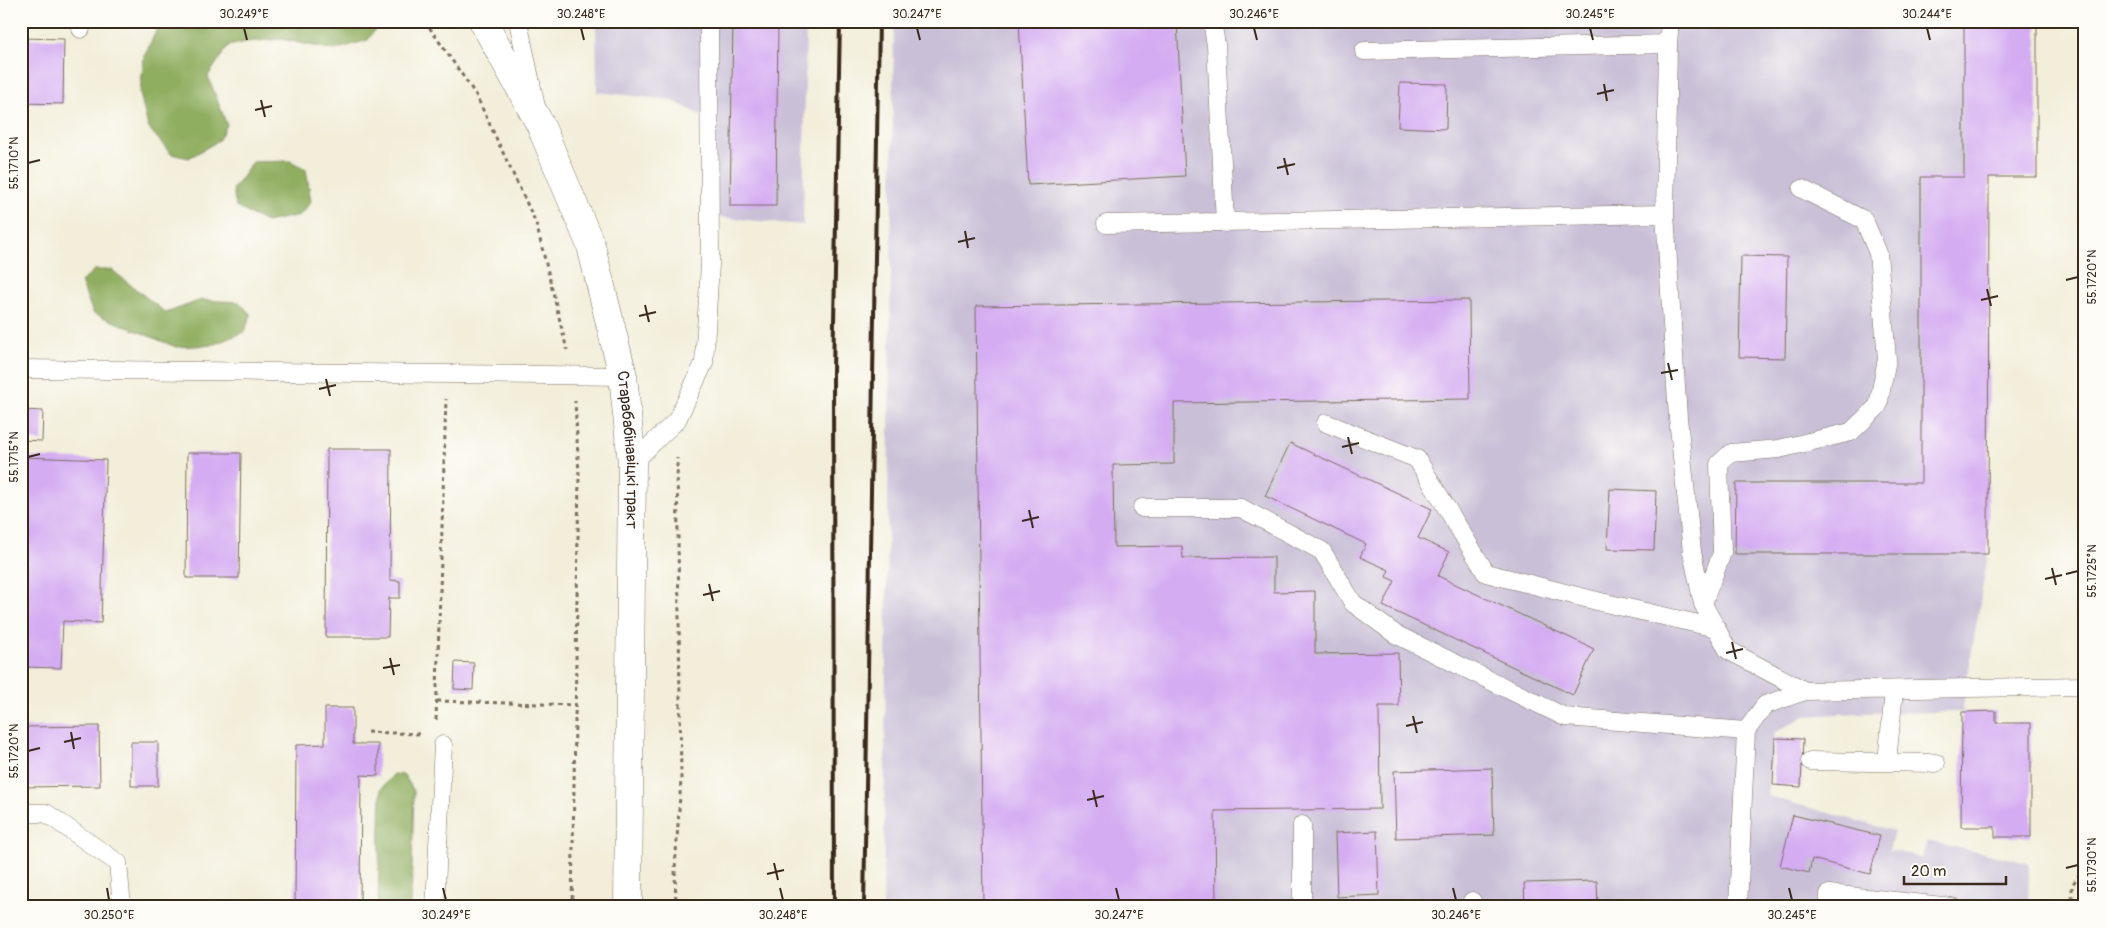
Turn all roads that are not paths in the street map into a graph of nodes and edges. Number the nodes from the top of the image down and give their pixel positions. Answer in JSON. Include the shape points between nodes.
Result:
{"nodes":[{"id":1,"x":483,"y":21,"type":"edge"},
{"id":2,"x":518,"y":21,"type":"edge"},
{"id":3,"x":709,"y":21,"type":"edge"},
{"id":4,"x":1212,"y":21,"type":"edge"},
{"id":5,"x":1670,"y":21,"type":"edge"},
{"id":6,"x":1668,"y":44,"type":"junction"},
{"id":7,"x":1364,"y":51,"type":"dead end"},
{"id":8,"x":540,"y":124,"type":"junction"},
{"id":9,"x":1802,"y":189,"type":"dead end"},
{"id":10,"x":1666,"y":214,"type":"junction"},
{"id":11,"x":1225,"y":222,"type":"junction"},
{"id":12,"x":1106,"y":224,"type":"dead end"},
{"id":13,"x":21,"y":369,"type":"edge"},
{"id":14,"x":623,"y":376,"type":"junction"},
{"id":15,"x":1326,"y":423,"type":"dead end"},
{"id":16,"x":632,"y":463,"type":"junction"},
{"id":17,"x":1142,"y":508,"type":"dead end"},
{"id":18,"x":1703,"y":604,"type":"junction"},
{"id":19,"x":1716,"y":628,"type":"junction"},
{"id":20,"x":2085,"y":686,"type":"edge"},
{"id":21,"x":1805,"y":691,"type":"junction"},
{"id":22,"x":1894,"y":691,"type":"junction"},
{"id":23,"x":1746,"y":732,"type":"junction"},
{"id":24,"x":439,"y":740,"type":"road end"},
{"id":25,"x":1810,"y":761,"type":"dead end"},
{"id":26,"x":1887,"y":762,"type":"junction"},
{"id":27,"x":1936,"y":763,"type":"dead end"},
{"id":28,"x":21,"y":813,"type":"edge"},
{"id":29,"x":1302,"y":825,"type":"dead end"},
{"id":30,"x":122,"y":907,"type":"edge"},
{"id":31,"x":435,"y":907,"type":"edge"},
{"id":32,"x":628,"y":907,"type":"edge"},
{"id":33,"x":1302,"y":907,"type":"edge"},
{"id":34,"x":1738,"y":907,"type":"edge"},
{"id":35,"x":1828,"y":907,"type":"edge"},
{"id":36,"x":1952,"y":907,"type":"edge"}],
"edges":[{"from":1,"to":8,"type":"street","name":"Старабабінавіцкі тракт"},
{"from":2,"to":8,"type":"lane"},
{"from":3,"to":16,"type":"lane","via":[[710,264],[704,363],[677,420]]},
{"from":4,"to":11,"type":"lane"},
{"from":5,"to":6,"type":"lane"},
{"from":6,"to":7,"type":"lane"},
{"from":6,"to":10,"type":"lane"},
{"from":8,"to":14,"type":"street","name":"Старабабінавіцкі тракт","via":[[591,246]]},
{"from":9,"to":18,"type":"lane","via":[[1864,220],[1878,253],[1887,359],[1878,406],[1851,432],[1779,448],[1730,453],[1719,464],[1722,553]]},
{"from":10,"to":11,"type":"lane"},
{"from":10,"to":18,"type":"lane","via":[[1678,418],[1692,552]]},
{"from":11,"to":12,"type":"lane"},
{"from":13,"to":14,"type":"lane"},
{"from":14,"to":16,"type":"street","name":"Старабабінавіцкі тракт"},
{"from":15,"to":19,"type":"lane","via":[[1417,459],[1486,573]]},
{"from":16,"to":32,"type":"street","name":"Старабабінавіцкі тракт"},
{"from":17,"to":23,"type":"lane","via":[[1241,508],[1322,551],[1354,603],[1395,634],[1565,717]]},
{"from":18,"to":19,"type":"lane"},
{"from":19,"to":21,"type":"lane","via":[[1728,650]]},
{"from":20,"to":22,"type":"lane"},
{"from":21,"to":22,"type":"lane"},
{"from":21,"to":23,"type":"lane","via":[[1765,705]]},
{"from":22,"to":26,"type":"lane"},
{"from":23,"to":34,"type":"lane"},
{"from":24,"to":31,"type":"lane"},
{"from":25,"to":26,"type":"lane"},
{"from":26,"to":27,"type":"lane"},
{"from":28,"to":30,"type":"lane","via":[[46,813],[118,863]]},
{"from":29,"to":33,"type":"lane"},
{"from":35,"to":36,"type":"lane","via":[[1829,894]]}]}
